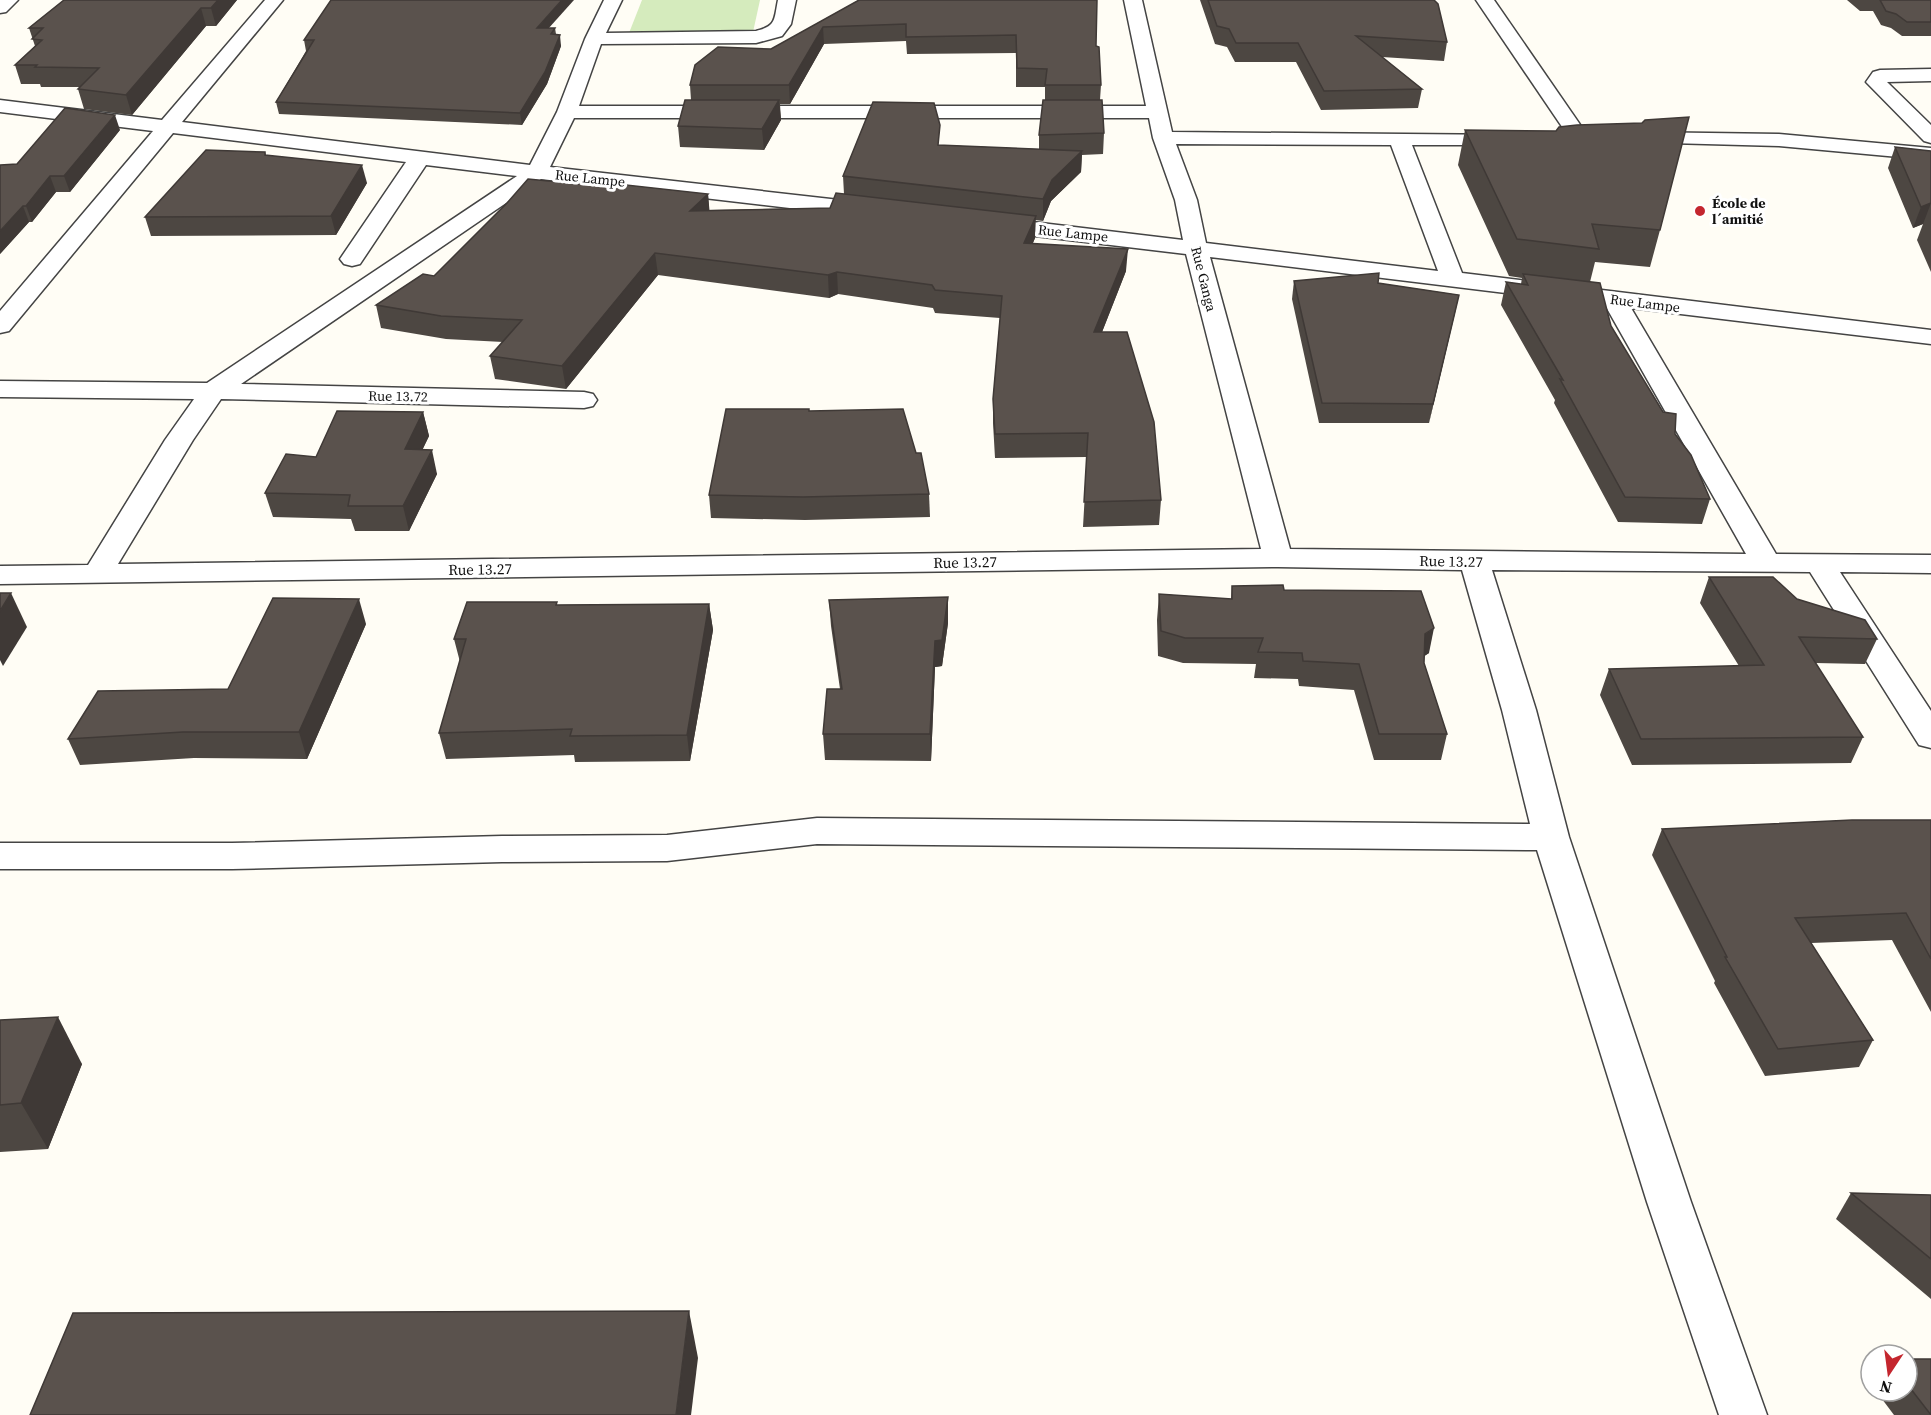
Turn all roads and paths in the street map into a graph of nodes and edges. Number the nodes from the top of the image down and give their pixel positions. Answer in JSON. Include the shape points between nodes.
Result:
{"nodes":[{"id":1,"x":9,"y":0,"type":"edge"},
{"id":2,"x":274,"y":0,"type":"edge"},
{"id":3,"x":613,"y":0,"type":"edge"},
{"id":4,"x":787,"y":0,"type":"edge"},
{"id":5,"x":1133,"y":0,"type":"edge"},
{"id":6,"x":1485,"y":0,"type":"edge"},
{"id":7,"x":0,"y":8,"type":"edge"},
{"id":8,"x":594,"y":39,"type":"junction"},
{"id":9,"x":1931,"y":75,"type":"edge"},
{"id":10,"x":0,"y":106,"type":"edge"},
{"id":11,"x":567,"y":112,"type":"junction"},
{"id":12,"x":1157,"y":112,"type":"junction"},
{"id":13,"x":165,"y":128,"type":"junction"},
{"id":14,"x":1931,"y":137,"type":"edge"},
{"id":15,"x":1164,"y":138,"type":"junction"},
{"id":16,"x":1624,"y":138,"type":"edge"},
{"id":17,"x":1399,"y":139,"type":"junction"},
{"id":18,"x":1523,"y":139,"type":"edge"},
{"id":19,"x":1557,"y":139,"type":"edge"},
{"id":20,"x":1580,"y":139,"type":"junction"},
{"id":21,"x":1602,"y":139,"type":"edge"},
{"id":22,"x":1931,"y":154,"type":"edge"},
{"id":23,"x":420,"y":157,"type":"junction"},
{"id":24,"x":537,"y":172,"type":"junction"},
{"id":25,"x":892,"y":213,"type":"edge"},
{"id":26,"x":975,"y":222,"type":"edge"},
{"id":27,"x":1196,"y":248,"type":"junction"},
{"id":28,"x":352,"y":259,"type":"dead end"},
{"id":29,"x":1453,"y":280,"type":"junction"},
{"id":30,"x":1614,"y":300,"type":"junction"},
{"id":31,"x":0,"y":326,"type":"edge"},
{"id":32,"x":1931,"y":337,"type":"edge"},
{"id":33,"x":0,"y":389,"type":"edge"},
{"id":34,"x":213,"y":391,"type":"junction"},
{"id":35,"x":584,"y":400,"type":"dead end"},
{"id":36,"x":1278,"y":558,"type":"junction"},
{"id":37,"x":1474,"y":561,"type":"junction"},
{"id":38,"x":1767,"y":564,"type":"junction"},
{"id":39,"x":1820,"y":564,"type":"junction"},
{"id":40,"x":1931,"y":564,"type":"edge"},
{"id":41,"x":0,"y":575,"type":"edge"},
{"id":42,"x":97,"y":575,"type":"junction"},
{"id":43,"x":1931,"y":737,"type":"edge"},
{"id":44,"x":1551,"y":837,"type":"junction"},
{"id":45,"x":0,"y":856,"type":"edge"},
{"id":46,"x":1743,"y":1415,"type":"edge"}],
"edges":[{"from":1,"to":7,"type":"street"},
{"from":2,"to":13,"type":"street"},
{"from":3,"to":8,"type":"street"},
{"from":4,"to":8,"type":"street","via":[[782,24],[776,32],[756,37]]},
{"from":5,"to":12,"type":"street","name":"Rue Ganga"},
{"from":6,"to":20,"type":"street"},
{"from":8,"to":11,"type":"street"},
{"from":9,"to":14,"type":"street","via":[[1880,76],[1876,82]]},
{"from":10,"to":13,"type":"street","name":"Rue Lampe"},
{"from":11,"to":12,"type":"street"},
{"from":11,"to":24,"type":"street"},
{"from":12,"to":15,"type":"street","name":"Rue Ganga"},
{"from":13,"to":23,"type":"street","name":"Rue Lampe"},
{"from":13,"to":31,"type":"street"},
{"from":15,"to":17,"type":"street"},
{"from":15,"to":27,"type":"street","name":"Rue Ganga","via":[[1186,200]]},
{"from":16,"to":22,"type":"street","via":[[1779,140]]},
{"from":17,"to":18,"type":"street"},
{"from":17,"to":29,"type":"street"},
{"from":19,"to":20,"type":"street"},
{"from":20,"to":21,"type":"street"},
{"from":23,"to":24,"type":"street","name":"Rue Lampe"},
{"from":23,"to":28,"type":"street"},
{"from":24,"to":25,"type":"street","name":"Rue Lampe"},
{"from":24,"to":34,"type":"street"},
{"from":26,"to":27,"type":"street","name":"Rue Lampe"},
{"from":27,"to":29,"type":"street","name":"Rue Lampe"},
{"from":27,"to":36,"type":"street","name":"Rue Ganga"},
{"from":29,"to":30,"type":"street","name":"Rue Lampe"},
{"from":30,"to":32,"type":"street","name":"Rue Lampe"},
{"from":30,"to":38,"type":"street"},
{"from":33,"to":34,"type":"street","name":"Rue 13.72"},
{"from":34,"to":35,"type":"street","name":"Rue 13.72"},
{"from":34,"to":42,"type":"street"},
{"from":36,"to":37,"type":"street","name":"Rue 13.27"},
{"from":36,"to":42,"type":"street","name":"Rue 13.27"},
{"from":37,"to":38,"type":"street","name":"Rue 13.27"},
{"from":37,"to":44,"type":"street","via":[[1519,710]]},
{"from":38,"to":39,"type":"street","name":"Rue 13.27"},
{"from":39,"to":40,"type":"street","name":"Rue 13.27"},
{"from":39,"to":43,"type":"street"},
{"from":41,"to":42,"type":"street","name":"Rue 13.27"},
{"from":44,"to":45,"type":"street","via":[[818,831],[668,848]]},
{"from":44,"to":46,"type":"street","via":[[1669,1202]]}]}
